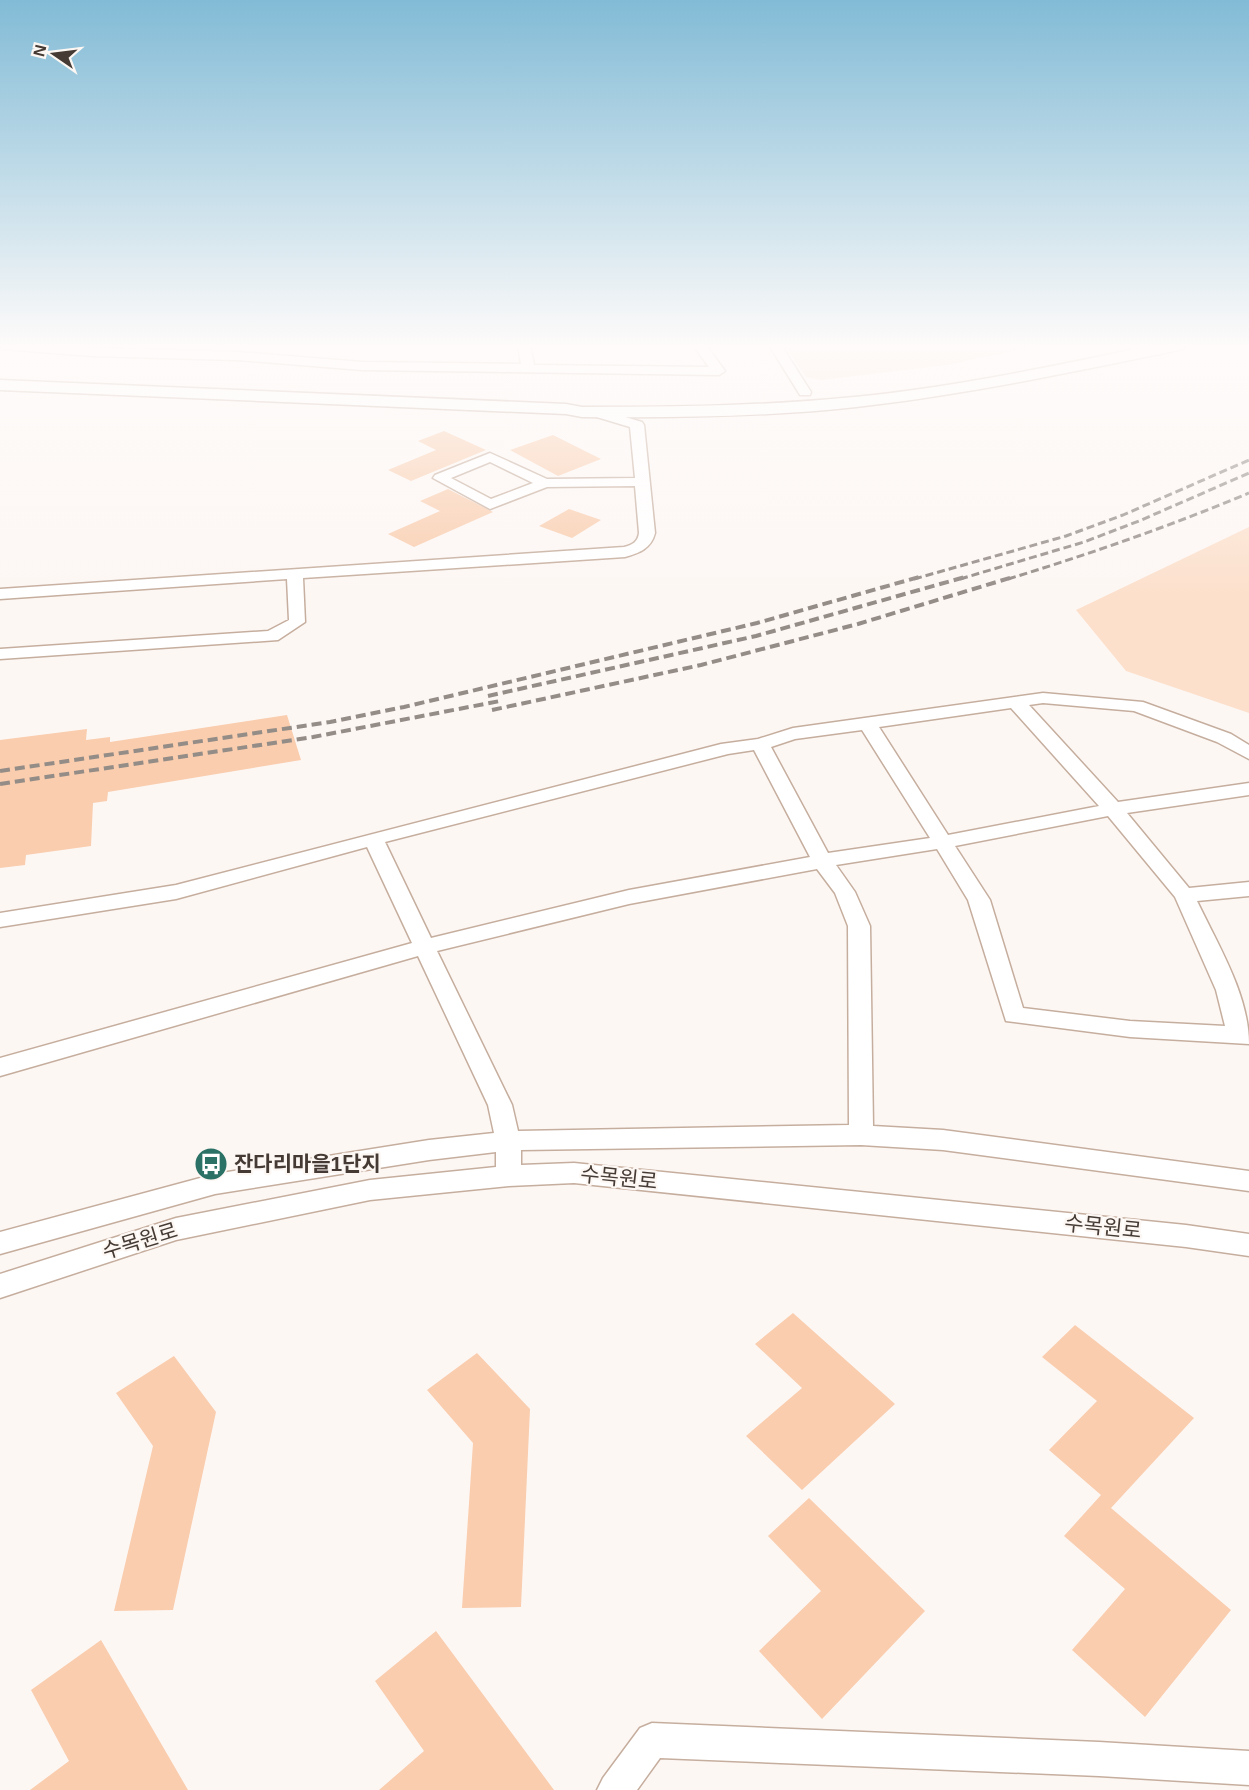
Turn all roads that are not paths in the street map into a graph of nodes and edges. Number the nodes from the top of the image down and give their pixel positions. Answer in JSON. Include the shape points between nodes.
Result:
{"nodes":[{"id":1,"x":637,"y":429,"type":"edge"},
{"id":2,"x":642,"y":482,"type":"junction"},
{"id":3,"x":545,"y":483,"type":"junction"},
{"id":4,"x":295,"y":575,"type":"junction"},
{"id":5,"x":0,"y":594,"type":"edge"},
{"id":6,"x":0,"y":654,"type":"edge"},
{"id":7,"x":1015,"y":702,"type":"junction"},
{"id":8,"x":867,"y":723,"type":"junction"},
{"id":9,"x":760,"y":744,"type":"junction"},
{"id":10,"x":1249,"y":753,"type":"edge"},
{"id":11,"x":1249,"y":789,"type":"edge"},
{"id":12,"x":1113,"y":809,"type":"junction"},
{"id":13,"x":373,"y":839,"type":"junction"},
{"id":14,"x":943,"y":842,"type":"junction"},
{"id":15,"x":822,"y":861,"type":"junction"},
{"id":16,"x":1249,"y":889,"type":"edge"},
{"id":17,"x":1184,"y":894,"type":"junction"},
{"id":18,"x":0,"y":920,"type":"edge"},
{"id":19,"x":424,"y":947,"type":"junction"},
{"id":20,"x":1244,"y":1035,"type":"edge"},
{"id":21,"x":0,"y":1067,"type":"edge"},
{"id":22,"x":861,"y":1135,"type":"junction"},
{"id":23,"x":508,"y":1141,"type":"junction"},
{"id":24,"x":509,"y":1176,"type":"junction"},
{"id":25,"x":1249,"y":1181,"type":"edge"},
{"id":26,"x":0,"y":1243,"type":"edge"},
{"id":27,"x":1249,"y":1245,"type":"edge"},
{"id":28,"x":0,"y":1286,"type":"edge"},
{"id":29,"x":1249,"y":1768,"type":"edge"},
{"id":30,"x":615,"y":1790,"type":"edge"}],
"edges":[{"from":1,"to":2,"type":"street"},
{"from":2,"to":3,"type":"street"},
{"from":2,"to":4,"type":"street","via":[[646,539],[639,548],[625,552]]},
{"from":3,"to":3,"type":"street","via":[[490,505],[440,478],[490,457]]},
{"from":4,"to":5,"type":"street"},
{"from":4,"to":6,"type":"street","via":[[297,622],[272,636]]},
{"from":7,"to":8,"type":"street"},
{"from":7,"to":10,"type":"street","via":[[1043,698],[1137,706],[1224,738]]},
{"from":7,"to":12,"type":"street"},
{"from":8,"to":9,"type":"street","via":[[793,734]]},
{"from":8,"to":14,"type":"street"},
{"from":9,"to":13,"type":"street","via":[[728,748]]},
{"from":9,"to":15,"type":"street"},
{"from":11,"to":12,"type":"street"},
{"from":12,"to":14,"type":"street"},
{"from":12,"to":17,"type":"street"},
{"from":13,"to":18,"type":"street","via":[[176,892]]},
{"from":13,"to":19,"type":"street"},
{"from":14,"to":15,"type":"street"},
{"from":14,"to":20,"type":"street","via":[[979,900],[1014,1015],[1130,1029]]},
{"from":15,"to":19,"type":"street","via":[[629,897]]},
{"from":15,"to":22,"type":"street","via":[[845,892],[859,926]]},
{"from":16,"to":17,"type":"street"},
{"from":17,"to":20,"type":"street"},
{"from":19,"to":21,"type":"street"},
{"from":19,"to":23,"type":"street","via":[[500,1105]]},
{"from":22,"to":23,"type":"street","name":"수목원로"},
{"from":22,"to":25,"type":"street","name":"수목원로","via":[[943,1140]]},
{"from":23,"to":24,"type":"street"},
{"from":23,"to":26,"type":"street","name":"수목원로","via":[[215,1184]]},
{"from":24,"to":27,"type":"street","name":"수목원로","via":[[574,1173]]},
{"from":24,"to":28,"type":"street","name":"수목원로","via":[[370,1190],[176,1229]]},
{"from":29,"to":30,"type":"street","via":[[652,1740]]}]}
